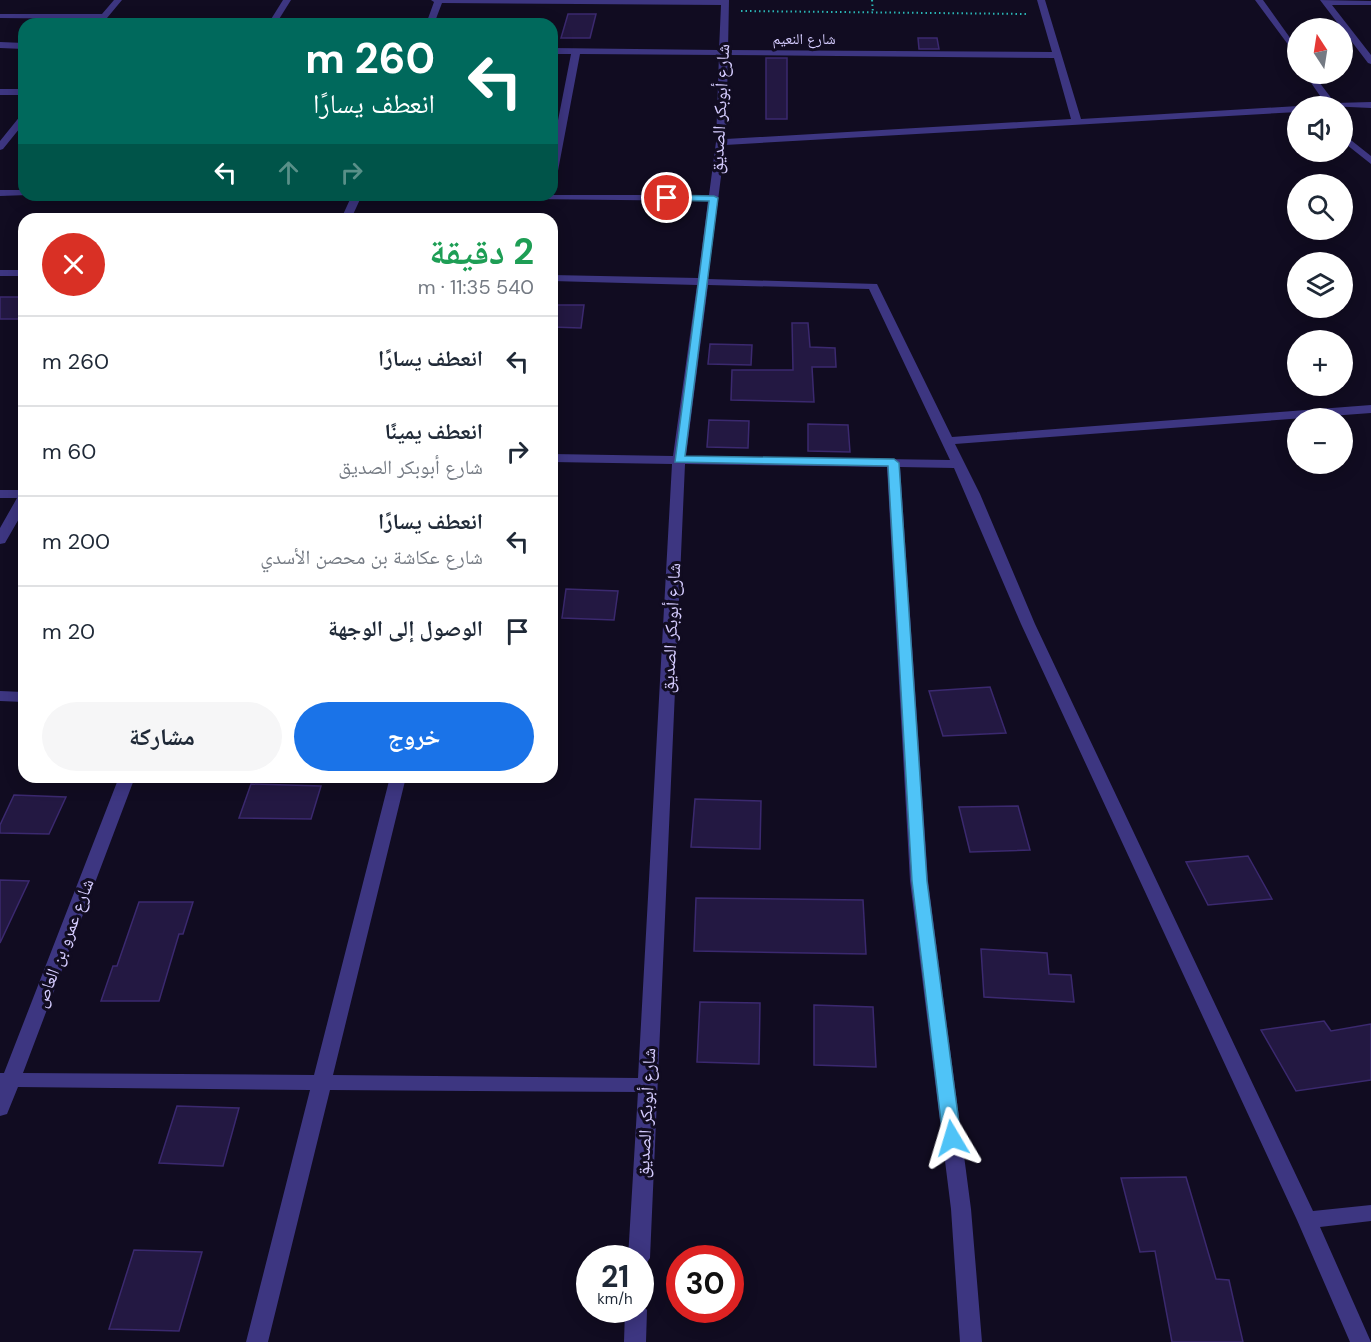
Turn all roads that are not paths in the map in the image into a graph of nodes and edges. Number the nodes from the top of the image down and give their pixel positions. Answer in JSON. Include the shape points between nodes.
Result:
{"nodes":[{"id":1,"x":118,"y":0,"type":"edge"},
{"id":2,"x":287,"y":0,"type":"edge"},
{"id":3,"x":437,"y":0,"type":"edge"},
{"id":4,"x":1041,"y":0,"type":"edge"},
{"id":5,"x":1259,"y":0,"type":"edge"},
{"id":6,"x":581,"y":1,"type":"edge"},
{"id":7,"x":1325,"y":1,"type":"edge"},
{"id":8,"x":1371,"y":3,"type":"edge"},
{"id":9,"x":725,"y":5,"type":"edge"},
{"id":10,"x":0,"y":16,"type":"edge"},
{"id":11,"x":50,"y":18,"type":"edge"},
{"id":12,"x":103,"y":18,"type":"edge"},
{"id":13,"x":276,"y":18,"type":"edge"},
{"id":14,"x":432,"y":18,"type":"edge"},
{"id":15,"x":1287,"y":40,"type":"edge"},
{"id":16,"x":1358,"y":44,"type":"junction"},
{"id":17,"x":1371,"y":44,"type":"edge"},
{"id":18,"x":0,"y":45,"type":"edge"},
{"id":19,"x":18,"y":46,"type":"edge"},
{"id":20,"x":558,"y":51,"type":"edge"},
{"id":21,"x":576,"y":51,"type":"junction"},
{"id":22,"x":724,"y":52,"type":"junction"},
{"id":23,"x":1055,"y":55,"type":"junction"},
{"id":24,"x":1371,"y":61,"type":"edge"},
{"id":25,"x":0,"y":92,"type":"edge"},
{"id":26,"x":18,"y":92,"type":"edge"},
{"id":27,"x":1353,"y":105,"type":"edge"},
{"id":28,"x":1371,"y":105,"type":"edge"},
{"id":29,"x":1287,"y":110,"type":"edge"},
{"id":30,"x":1077,"y":122,"type":"junction"},
{"id":31,"x":18,"y":124,"type":"edge"},
{"id":32,"x":721,"y":142,"type":"junction"},
{"id":33,"x":1353,"y":145,"type":"edge"},
{"id":34,"x":558,"y":146,"type":"edge"},
{"id":35,"x":0,"y":147,"type":"edge"},
{"id":36,"x":1371,"y":161,"type":"edge"},
{"id":37,"x":0,"y":193,"type":"edge"},
{"id":38,"x":18,"y":193,"type":"edge"},
{"id":39,"x":558,"y":196,"type":"edge"},
{"id":40,"x":714,"y":198,"type":"junction"},
{"id":41,"x":0,"y":273,"type":"edge"},
{"id":42,"x":18,"y":273,"type":"edge"},
{"id":43,"x":558,"y":279,"type":"edge"},
{"id":44,"x":703,"y":281,"type":"junction"},
{"id":45,"x":1371,"y":409,"type":"edge"},
{"id":46,"x":948,"y":441,"type":"junction"},
{"id":47,"x":558,"y":458,"type":"edge"},
{"id":48,"x":679,"y":460,"type":"junction"},
{"id":49,"x":894,"y":463,"type":"junction"},
{"id":50,"x":958,"y":464,"type":"junction"},
{"id":51,"x":0,"y":494,"type":"edge"},
{"id":52,"x":18,"y":496,"type":"edge"},
{"id":53,"x":18,"y":507,"type":"edge"},
{"id":54,"x":0,"y":540,"type":"edge"},
{"id":55,"x":0,"y":696,"type":"edge"},
{"id":56,"x":18,"y":697,"type":"edge"},
{"id":57,"x":125,"y":783,"type":"edge"},
{"id":58,"x":397,"y":783,"type":"edge"},
{"id":59,"x":6,"y":1080,"type":"edge"},
{"id":60,"x":323,"y":1082,"type":"junction"},
{"id":61,"x":648,"y":1085,"type":"junction"},
{"id":62,"x":0,"y":1109,"type":"edge"},
{"id":63,"x":1371,"y":1213,"type":"edge"},
{"id":64,"x":1307,"y":1220,"type":"junction"},
{"id":65,"x":640,"y":1245,"type":"edge"},
{"id":66,"x":636,"y":1323,"type":"edge"},
{"id":67,"x":257,"y":1342,"type":"edge"},
{"id":68,"x":635,"y":1342,"type":"edge"},
{"id":69,"x":971,"y":1342,"type":"edge"},
{"id":70,"x":1361,"y":1342,"type":"edge"}],
"edges":[{"from":1,"to":12,"type":"street"},
{"from":2,"to":13,"type":"street"},
{"from":3,"to":6,"type":"street"},
{"from":3,"to":14,"type":"street"},
{"from":4,"to":23,"type":"street"},
{"from":5,"to":15,"type":"street"},
{"from":6,"to":9,"type":"street"},
{"from":7,"to":8,"type":"street"},
{"from":7,"to":16,"type":"street"},
{"from":9,"to":22,"type":"street","name":"شارع أبوبكر الصديق"},
{"from":10,"to":11,"type":"street"},
{"from":16,"to":17,"type":"street"},
{"from":16,"to":24,"type":"street"},
{"from":18,"to":19,"type":"street"},
{"from":20,"to":21,"type":"street","name":"شارع النعيم"},
{"from":21,"to":22,"type":"street","name":"شارع النعيم"},
{"from":21,"to":34,"type":"street"},
{"from":22,"to":23,"type":"street","name":"شارع النعيم"},
{"from":22,"to":32,"type":"street","name":"شارع أبوبكر الصديق"},
{"from":23,"to":30,"type":"street"},
{"from":25,"to":26,"type":"street"},
{"from":27,"to":28,"type":"street"},
{"from":29,"to":30,"type":"street"},
{"from":30,"to":32,"type":"street"},
{"from":31,"to":35,"type":"street"},
{"from":32,"to":40,"type":"street","name":"شارع أبوبكر الصديق"},
{"from":33,"to":36,"type":"street"},
{"from":37,"to":38,"type":"street"},
{"from":39,"to":40,"type":"street"},
{"from":40,"to":44,"type":"street","name":"شارع أبوبكر الصديق"},
{"from":41,"to":42,"type":"street"},
{"from":43,"to":44,"type":"street"},
{"from":44,"to":46,"type":"street","via":[[873,286]]},
{"from":44,"to":48,"type":"street","name":"شارع أبوبكر الصديق"},
{"from":45,"to":46,"type":"street"},
{"from":46,"to":50,"type":"street"},
{"from":47,"to":48,"type":"street"},
{"from":48,"to":49,"type":"street"},
{"from":48,"to":61,"type":"street","name":"شارع أبوبكر الصديق"},
{"from":49,"to":50,"type":"street"},
{"from":49,"to":69,"type":"street","via":[[919,881],[961,1209]]},
{"from":50,"to":64,"type":"street","via":[[1076,728]]},
{"from":51,"to":52,"type":"street"},
{"from":53,"to":54,"type":"street"},
{"from":55,"to":56,"type":"street"},
{"from":57,"to":59,"type":"street","name":"شارع عمرو بن العاص"},
{"from":58,"to":60,"type":"street"},
{"from":59,"to":60,"type":"street"},
{"from":59,"to":62,"type":"street","name":"شارع عمرو بن العاص"},
{"from":60,"to":61,"type":"street"},
{"from":60,"to":67,"type":"street"},
{"from":61,"to":65,"type":"street","name":"شارع أبوبكر الصديق"},
{"from":63,"to":64,"type":"street"},
{"from":64,"to":70,"type":"street"},
{"from":66,"to":68,"type":"street"}]}
